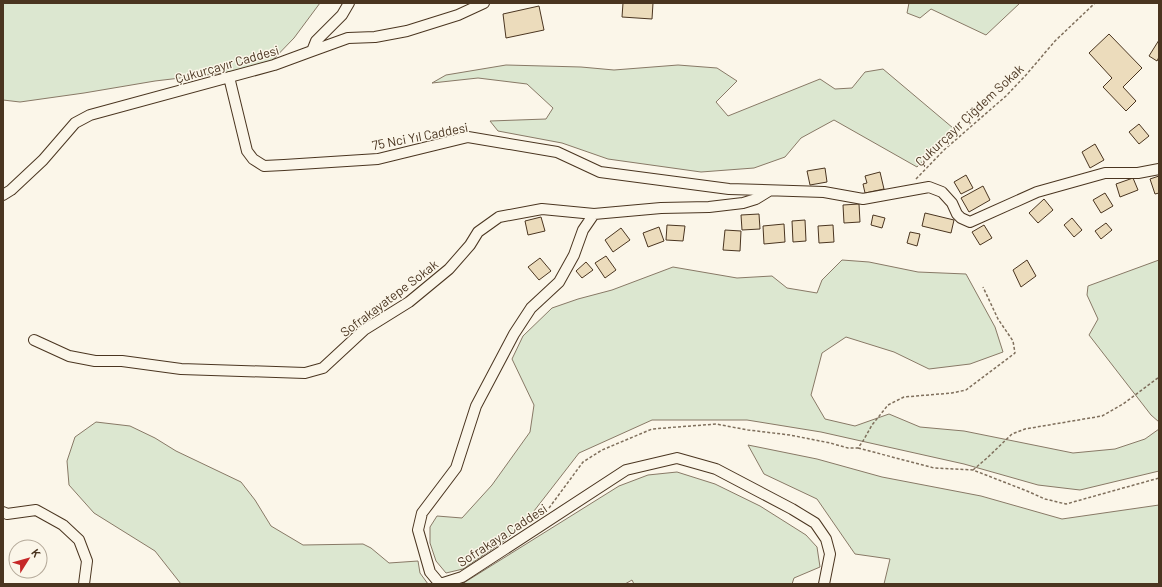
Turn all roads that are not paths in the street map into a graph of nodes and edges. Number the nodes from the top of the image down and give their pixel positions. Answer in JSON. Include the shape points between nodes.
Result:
{"nodes":[{"id":1,"x":349,"y":3,"type":"edge"},
{"id":2,"x":484,"y":3,"type":"edge"},
{"id":3,"x":312,"y":51,"type":"junction"},
{"id":4,"x":229,"y":77,"type":"junction"},
{"id":5,"x":1159,"y":169,"type":"edge"},
{"id":6,"x":769,"y":191,"type":"junction"},
{"id":7,"x":3,"y":195,"type":"edge"},
{"id":8,"x":594,"y":214,"type":"junction"},
{"id":9,"x":34,"y":340,"type":"dead end"},
{"id":10,"x":3,"y":512,"type":"edge"},
{"id":11,"x":84,"y":584,"type":"edge"},
{"id":12,"x":824,"y":584,"type":"edge"}],
"edges":[{"from":1,"to":3,"type":"street","via":[[342,15],[316,41]]},
{"from":2,"to":3,"type":"street","name":"Çukurçayır Caddesi","via":[[458,15],[407,31],[375,37],[348,38]]},
{"from":3,"to":4,"type":"street","name":"Çukurçayır Caddesi","via":[[274,65]]},
{"from":4,"to":6,"type":"street","name":"75 Nci Yıl Caddesi","via":[[247,151],[253,159],[264,166],[378,159],[468,137],[557,152],[600,172],[729,190]]},
{"from":4,"to":7,"type":"street","name":"Çukurçayır Caddesi","via":[[90,115],[75,123],[43,160]]},
{"from":5,"to":6,"type":"street","name":"75 Nci Yıl Caddesi","via":[[1138,173],[1106,173],[1038,192],[970,222],[957,214],[952,203],[942,192],[929,187],[863,199],[824,192]]},
{"from":6,"to":8,"type":"street","name":"Sofrakayatepe Sokak","via":[[744,203]]},
{"from":8,"to":9,"type":"street","name":"Sofrakayatepe Sokak","via":[[542,209],[498,217],[478,232],[449,269],[408,302],[364,330],[323,368],[305,373],[181,369],[122,361],[96,361],[69,356]]},
{"from":8,"to":12,"type":"street","name":"Sofrakaya Caddesi","via":[[583,230],[574,255],[559,282],[531,308],[514,334],[476,406],[456,468],[422,513],[418,530],[430,572],[440,584],[462,577],[626,470],[677,458],[716,469],[815,523],[826,539],[830,554]]},
{"from":10,"to":11,"type":"street","via":[[8,514],[36,510],[63,525],[79,540],[86,560]]}]}
